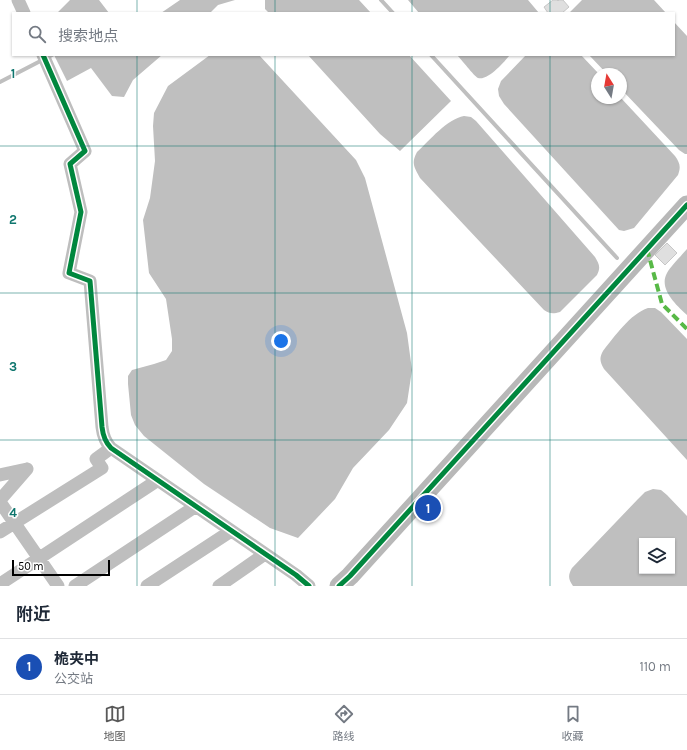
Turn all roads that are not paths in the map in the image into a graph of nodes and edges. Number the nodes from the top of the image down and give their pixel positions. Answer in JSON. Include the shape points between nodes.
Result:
{"nodes":[{"id":1,"x":18,"y":0,"type":"edge"},
{"id":2,"x":24,"y":12,"type":"edge"},
{"id":3,"x":43,"y":56,"type":"edge"},
{"id":4,"x":687,"y":205,"type":"edge"},
{"id":5,"x":112,"y":448,"type":"junction"},
{"id":6,"x":0,"y":475,"type":"edge"},
{"id":7,"x":158,"y":480,"type":"junction"},
{"id":8,"x":0,"y":501,"type":"edge"},
{"id":9,"x":196,"y":506,"type":"junction"},
{"id":10,"x":14,"y":523,"type":"junction"},
{"id":11,"x":231,"y":531,"type":"junction"},
{"id":12,"x":0,"y":532,"type":"edge"},
{"id":13,"x":265,"y":554,"type":"junction"},
{"id":14,"x":39,"y":559,"type":"junction"},
{"id":15,"x":0,"y":584,"type":"edge"},
{"id":16,"x":58,"y":586,"type":"edge"},
{"id":17,"x":75,"y":586,"type":"edge"},
{"id":18,"x":147,"y":586,"type":"edge"},
{"id":19,"x":219,"y":586,"type":"edge"},
{"id":20,"x":309,"y":586,"type":"edge"},
{"id":21,"x":339,"y":586,"type":"edge"}],
"edges":[{"from":1,"to":2,"type":"street"},
{"from":3,"to":5,"type":"street","via":[[85,151],[70,164],[81,212],[69,273],[90,281],[103,435]]},
{"from":4,"to":21,"type":"street"},
{"from":5,"to":7,"type":"street"},
{"from":5,"to":10,"type":"street","via":[[96,458],[102,468]]},
{"from":6,"to":8,"type":"street","via":[[27,469]]},
{"from":7,"to":9,"type":"street"},
{"from":7,"to":14,"type":"street"},
{"from":8,"to":10,"type":"street"},
{"from":9,"to":11,"type":"street"},
{"from":9,"to":17,"type":"street"},
{"from":10,"to":12,"type":"street"},
{"from":10,"to":14,"type":"street"},
{"from":11,"to":13,"type":"street"},
{"from":11,"to":18,"type":"street"},
{"from":13,"to":19,"type":"street"},
{"from":13,"to":20,"type":"street"},
{"from":14,"to":15,"type":"street"},
{"from":14,"to":16,"type":"street"}]}
